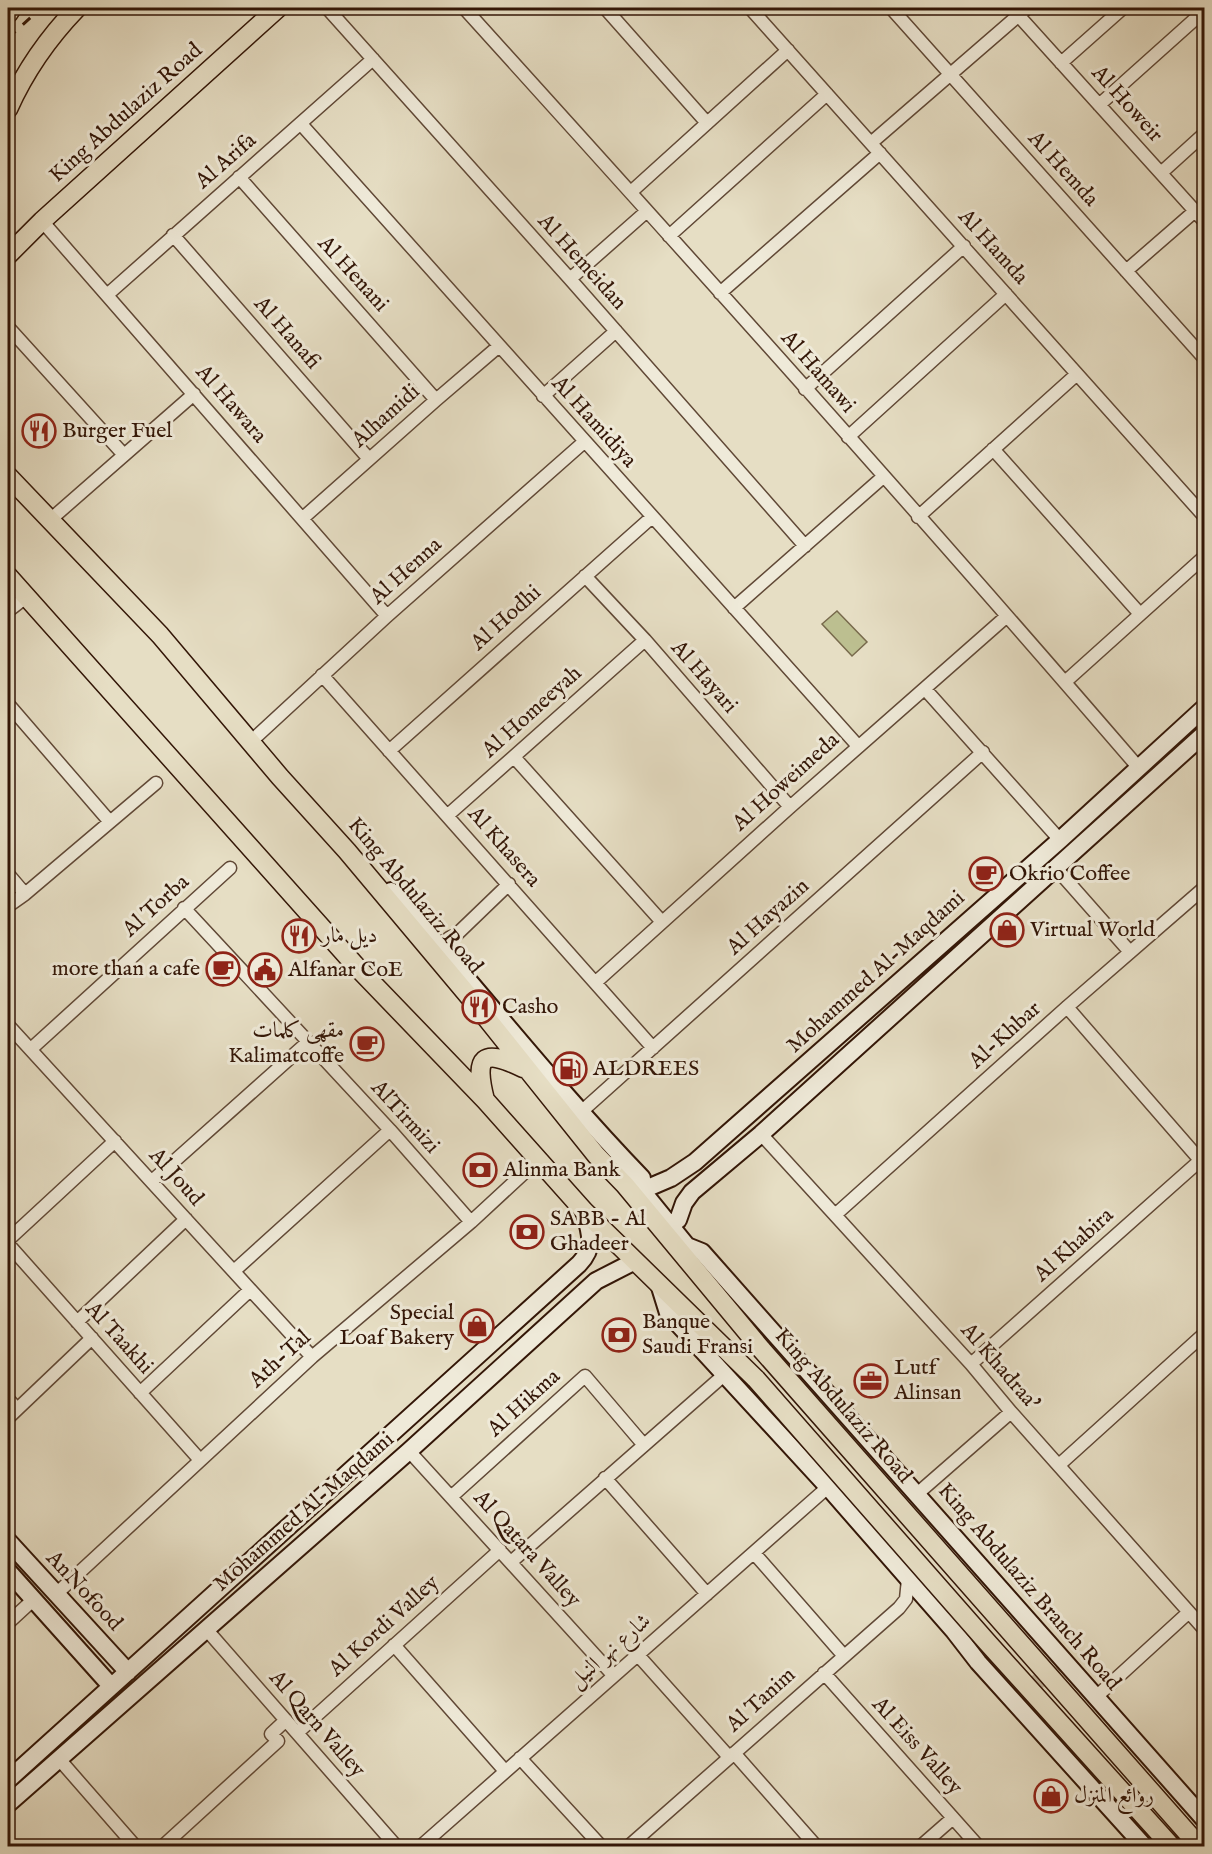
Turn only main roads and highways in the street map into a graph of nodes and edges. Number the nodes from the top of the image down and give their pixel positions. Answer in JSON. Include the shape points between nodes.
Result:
{"nodes":[{"id":1,"x":12,"y":8,"type":"edge"},
{"id":2,"x":78,"y":8,"type":"edge"},
{"id":3,"x":278,"y":8,"type":"edge"},
{"id":4,"x":8,"y":14,"type":"edge"},
{"id":5,"x":8,"y":109,"type":"edge"},
{"id":6,"x":8,"y":255,"type":"edge"},
{"id":7,"x":8,"y":476,"type":"edge"},
{"id":8,"x":8,"y":576,"type":"edge"},
{"id":9,"x":527,"y":1070,"type":"junction"},
{"id":10,"x":486,"y":1101,"type":"junction"},
{"id":11,"x":1171,"y":1846,"type":"edge"},
{"id":12,"x":1199,"y":1846,"type":"edge"}],
"edges":[{"from":1,"to":4,"type":"main road"},
{"from":2,"to":5,"type":"main road","via":[[29,68]]},
{"from":3,"to":6,"type":"main road","name":"King Abdulaziz Road"},
{"from":7,"to":9,"type":"main road","name":"King Abdulaziz Road","via":[[160,635],[354,860]]},
{"from":8,"to":10,"type":"main road","name":"King Abdulaziz Road","via":[[355,965]]},
{"from":9,"to":10,"type":"main road","via":[[504,1059],[488,1058],[479,1070]]},
{"from":9,"to":12,"type":"main road","name":"King Abdulaziz Road","bridge":true,"via":[[762,1350]]},
{"from":10,"to":11,"type":"main road","name":"King Abdulaziz Road","bridge":true,"via":[[584,1211],[756,1379]]}]}
